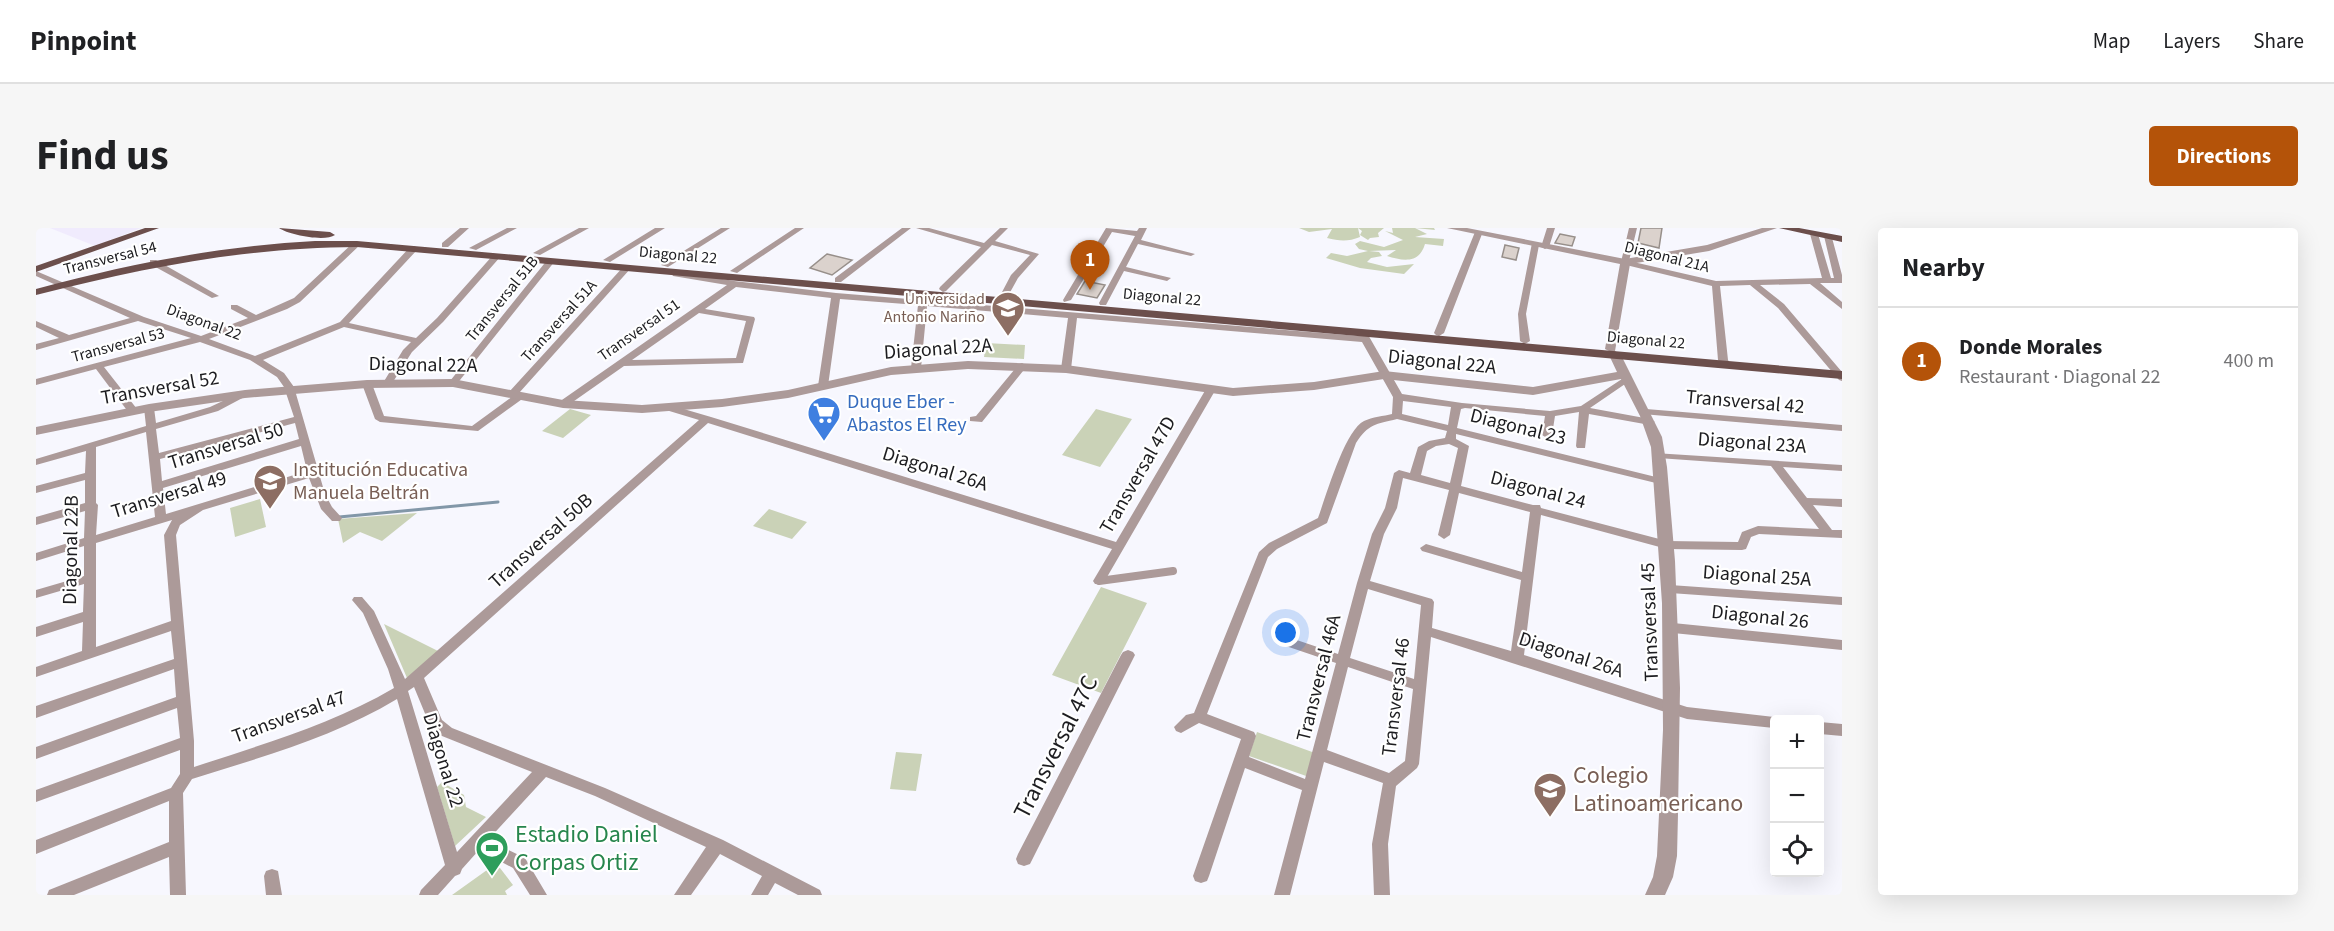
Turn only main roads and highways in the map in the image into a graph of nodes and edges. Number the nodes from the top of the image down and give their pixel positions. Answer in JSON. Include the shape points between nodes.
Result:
{"nodes":[{"id":1,"x":154,"y":228,"type":"edge"},
{"id":2,"x":1784,"y":228,"type":"edge"},
{"id":3,"x":1801,"y":228,"type":"edge"},
{"id":4,"x":286,"y":229,"type":"edge"},
{"id":5,"x":326,"y":235,"type":"edge"},
{"id":6,"x":1842,"y":237,"type":"edge"},
{"id":7,"x":263,"y":247,"type":"junction"},
{"id":8,"x":666,"y":268,"type":"junction"},
{"id":9,"x":36,"y":271,"type":"edge"},
{"id":10,"x":36,"y":292,"type":"edge"},
{"id":11,"x":1613,"y":352,"type":"junction"},
{"id":12,"x":1840,"y":374,"type":"edge"}],
"edges":[{"from":1,"to":9,"type":"main road"},
{"from":2,"to":6,"type":"main road"},
{"from":3,"to":6,"type":"main road"},
{"from":4,"to":5,"type":"main road","name":"Diagonal 22"},
{"from":4,"to":7,"type":"main road","via":[[291,234],[285,240]]},
{"from":5,"to":7,"type":"main road","name":"Diagonal 22"},
{"from":5,"to":8,"type":"main road","name":"Diagonal 22"},
{"from":5,"to":8,"type":"main road","name":"Diagonal 22","via":[[357,244],[627,268]]},
{"from":7,"to":10,"type":"main road","name":"Transversal 54","via":[[153,262]]},
{"from":8,"to":11,"type":"main road","name":"Diagonal 22","via":[[1363,336]]},
{"from":8,"to":11,"type":"main road","name":"Diagonal 22","via":[[1005,294]]},
{"from":11,"to":12,"type":"main road","name":"Diagonal 22"}]}
